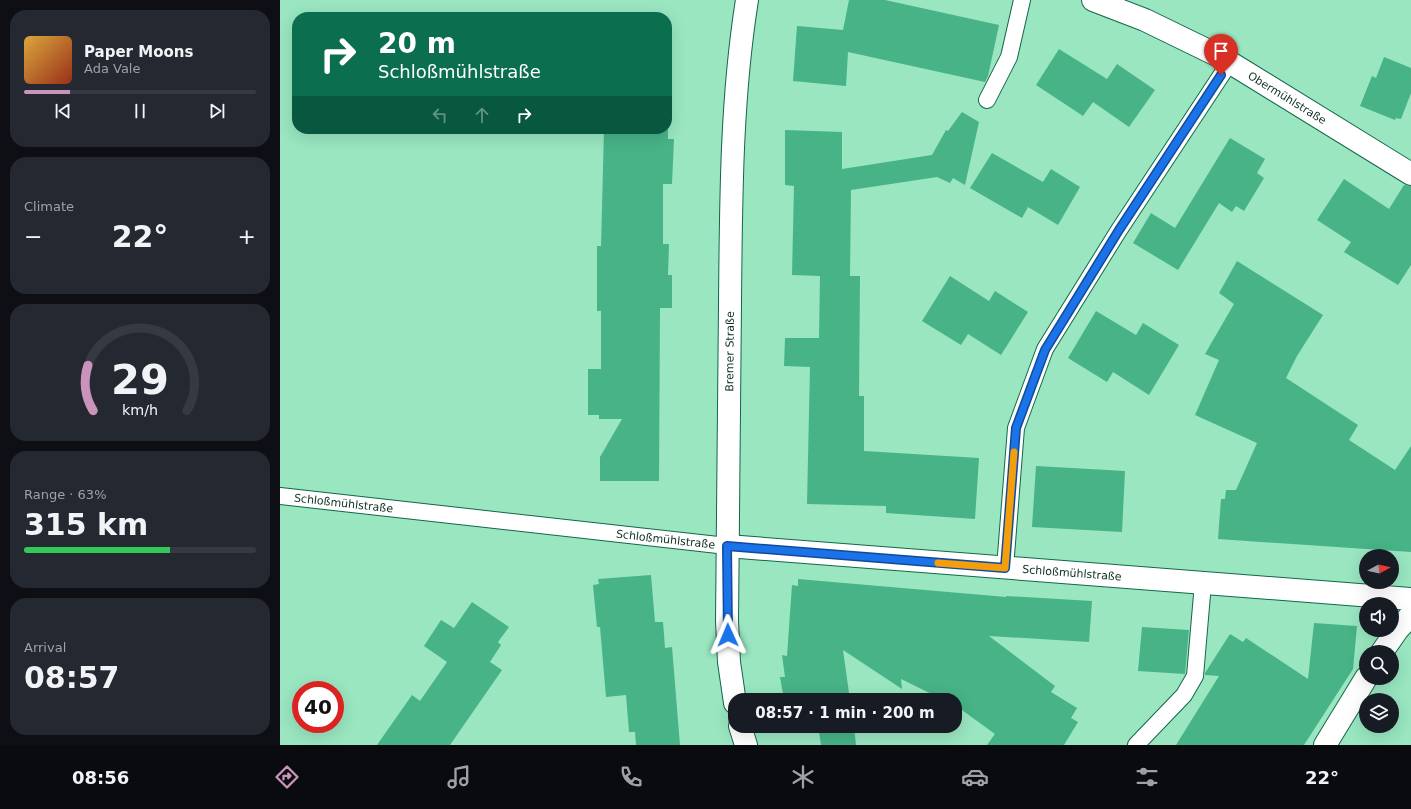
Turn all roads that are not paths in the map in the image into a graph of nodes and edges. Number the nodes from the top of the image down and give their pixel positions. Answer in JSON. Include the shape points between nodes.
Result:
{"nodes":[{"id":1,"x":747,"y":0,"type":"edge"},
{"id":2,"x":1022,"y":0,"type":"edge"},
{"id":3,"x":1093,"y":0,"type":"edge"},
{"id":4,"x":1230,"y":62,"type":"junction"},
{"id":5,"x":988,"y":100,"type":"dead end"},
{"id":6,"x":1411,"y":174,"type":"edge"},
{"id":7,"x":280,"y":496,"type":"edge"},
{"id":8,"x":727,"y":546,"type":"junction"},
{"id":9,"x":1005,"y":568,"type":"junction"},
{"id":10,"x":1202,"y":583,"type":"junction"},
{"id":11,"x":1411,"y":599,"type":"edge"},
{"id":12,"x":1411,"y":615,"type":"edge"},
{"id":13,"x":1387,"y":645,"type":"edge"},
{"id":14,"x":1362,"y":685,"type":"edge"},
{"id":15,"x":734,"y":693,"type":"edge"},
{"id":16,"x":742,"y":733,"type":"edge"},
{"id":17,"x":746,"y":745,"type":"edge"},
{"id":18,"x":1136,"y":745,"type":"edge"},
{"id":19,"x":1325,"y":745,"type":"edge"}],
"edges":[{"from":1,"to":8,"type":"street","name":"Bremer Straße","via":[[741,35],[733,146]]},
{"from":2,"to":5,"type":"lane","via":[[1010,57]]},
{"from":3,"to":4,"type":"street","name":"Obermühlstraße","via":[[1182,36]]},
{"from":4,"to":6,"type":"street","name":"Obermühlstraße"},
{"from":4,"to":9,"type":"lane","via":[[1119,230],[1045,350],[1016,428]]},
{"from":7,"to":8,"type":"lane","name":"Schloßmühlstraße"},
{"from":8,"to":9,"type":"street","name":"Schloßmühlstraße"},
{"from":8,"to":15,"type":"street","name":"Bremer Straße","via":[[729,662]]},
{"from":9,"to":10,"type":"street","name":"Schloßmühlstraße"},
{"from":10,"to":11,"type":"street","name":"Schloßmühlstraße"},
{"from":10,"to":18,"type":"lane","via":[[1195,676],[1184,695]]},
{"from":12,"to":13,"type":"street"},
{"from":14,"to":19,"type":"street"},
{"from":16,"to":17,"type":"street"}]}
